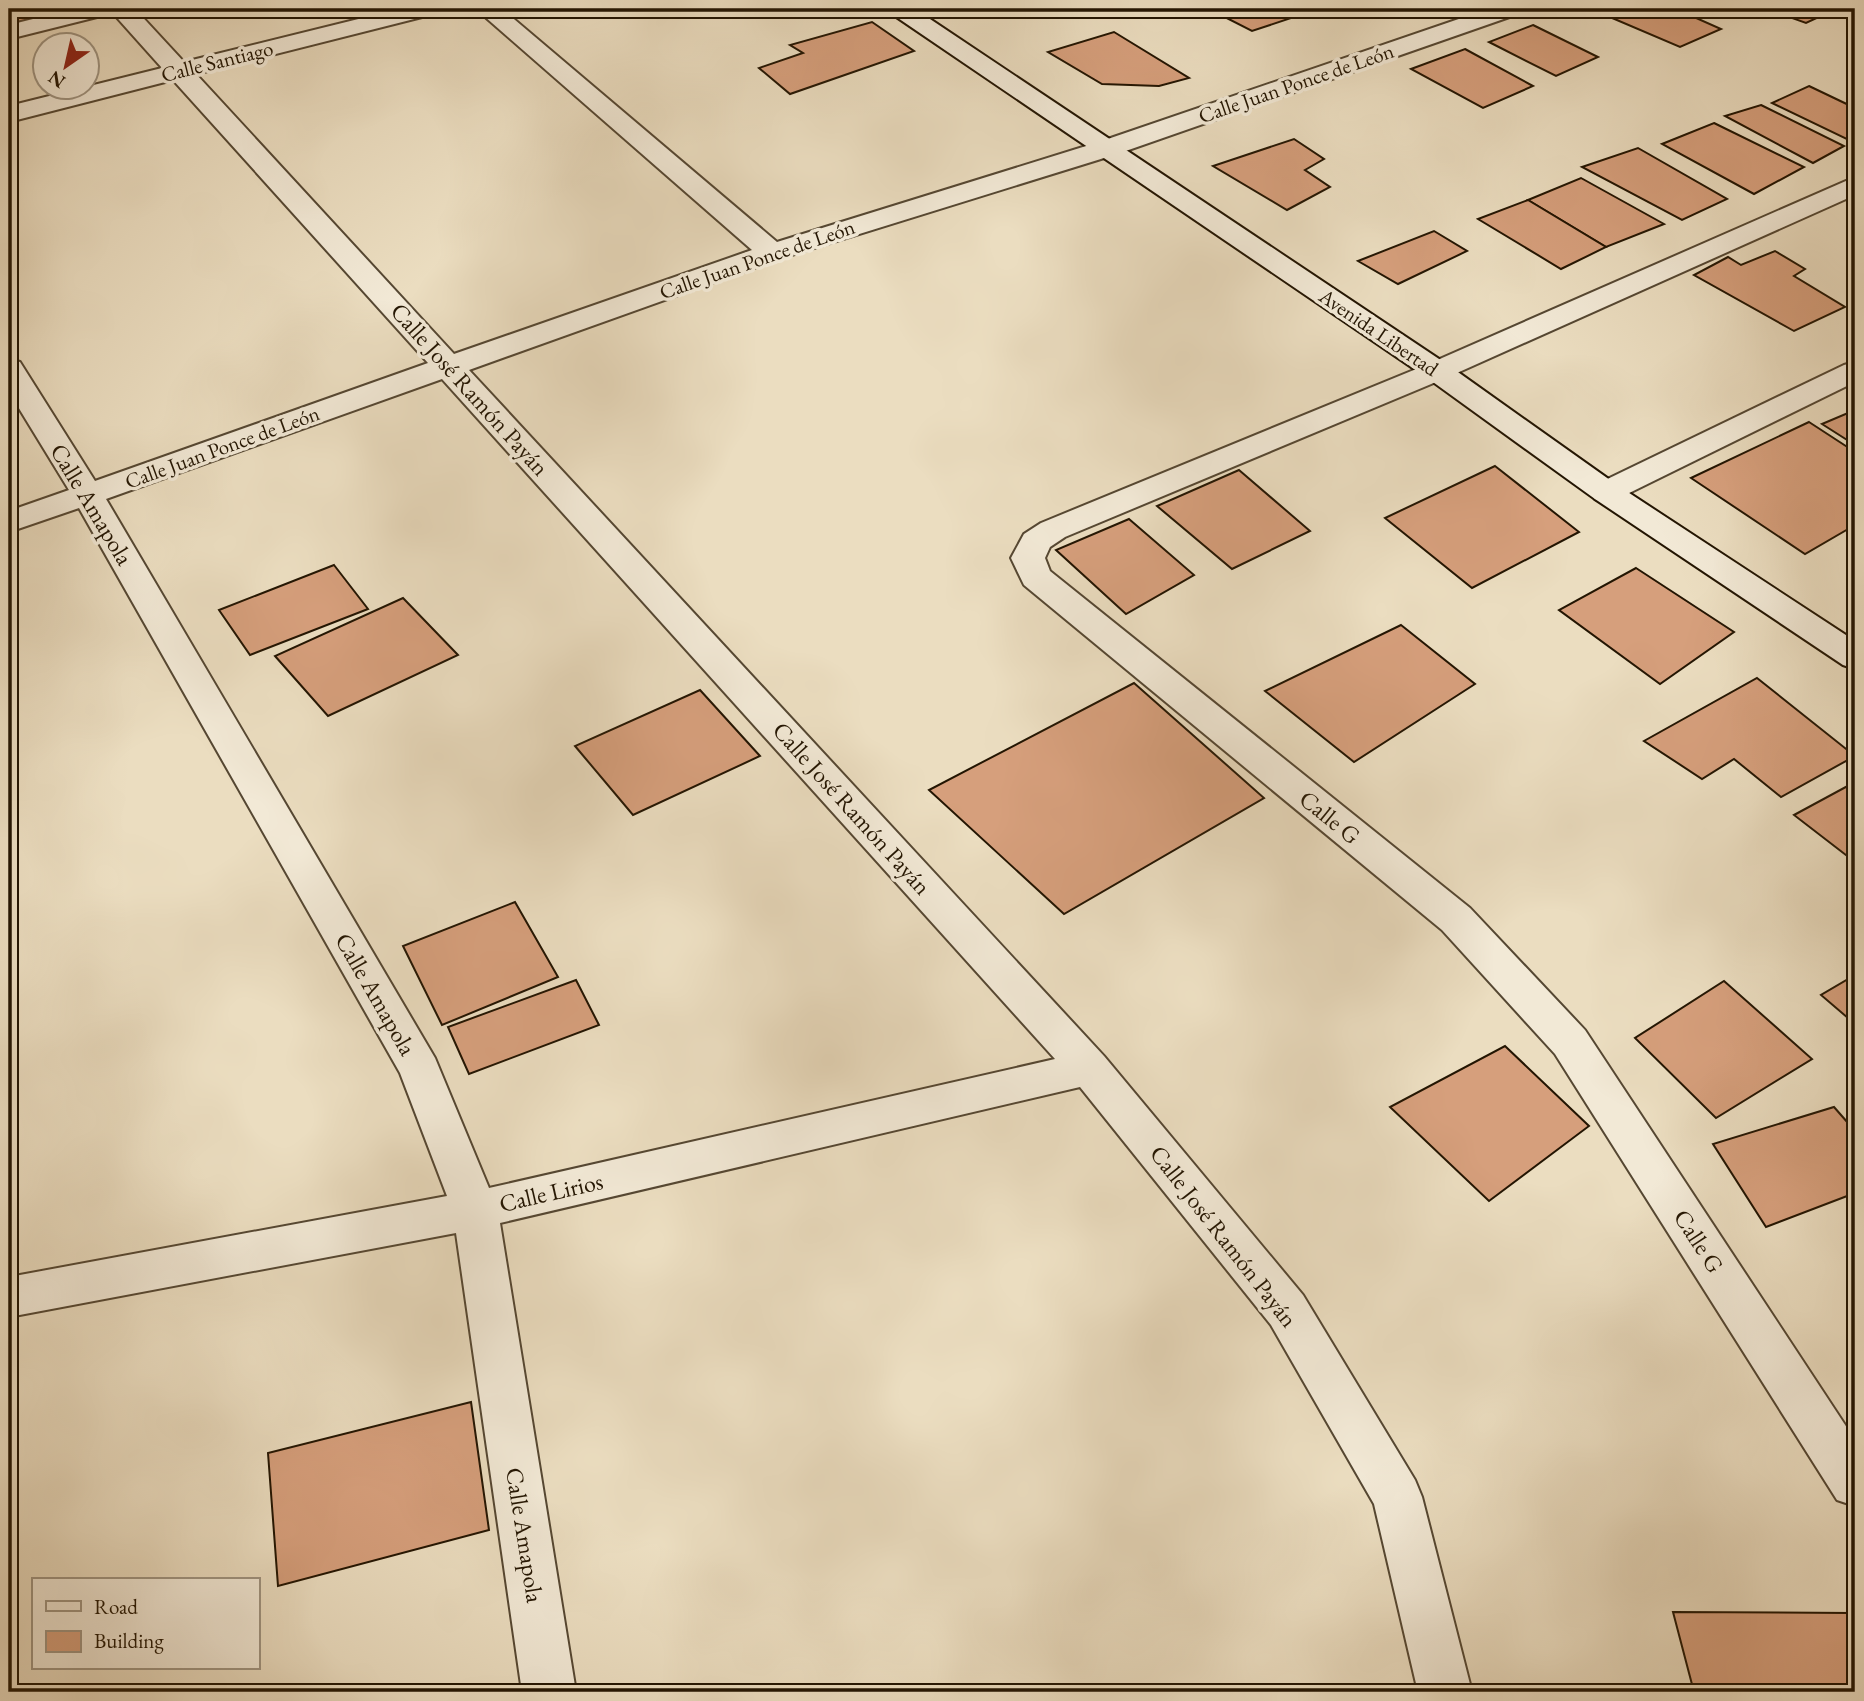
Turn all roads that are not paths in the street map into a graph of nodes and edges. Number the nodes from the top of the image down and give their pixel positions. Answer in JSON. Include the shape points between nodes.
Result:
{"nodes":[{"id":1,"x":100,"y":9,"type":"edge"},
{"id":2,"x":122,"y":9,"type":"edge"},
{"id":3,"x":426,"y":9,"type":"edge"},
{"id":4,"x":488,"y":9,"type":"edge"},
{"id":5,"x":900,"y":9,"type":"edge"},
{"id":6,"x":1510,"y":9,"type":"edge"},
{"id":7,"x":9,"y":32,"type":"edge"},
{"id":8,"x":178,"y":71,"type":"junction"},
{"id":9,"x":9,"y":114,"type":"edge"},
{"id":10,"x":1108,"y":148,"type":"junction"},
{"id":11,"x":1855,"y":185,"type":"edge"},
{"id":12,"x":772,"y":252,"type":"junction"},
{"id":13,"x":450,"y":366,"type":"junction"},
{"id":14,"x":9,"y":368,"type":"edge"},
{"id":15,"x":1437,"y":371,"type":"junction"},
{"id":16,"x":1855,"y":371,"type":"edge"},
{"id":17,"x":1606,"y":492,"type":"junction"},
{"id":18,"x":88,"y":495,"type":"junction"},
{"id":19,"x":9,"y":522,"type":"edge"},
{"id":20,"x":1855,"y":657,"type":"edge"},
{"id":21,"x":1089,"y":1068,"type":"junction"},
{"id":22,"x":475,"y":1210,"type":"junction"},
{"id":23,"x":9,"y":1297,"type":"edge"},
{"id":24,"x":1855,"y":1483,"type":"edge"},
{"id":25,"x":549,"y":1692,"type":"edge"},
{"id":26,"x":1445,"y":1692,"type":"edge"}],
"edges":[{"from":1,"to":7,"type":"street"},
{"from":2,"to":8,"type":"street","name":"Calle José Ramón Payán"},
{"from":3,"to":8,"type":"street","name":"Calle Santiago"},
{"from":4,"to":12,"type":"street"},
{"from":5,"to":10,"type":"street","name":"Avenida Libertad"},
{"from":6,"to":10,"type":"street","name":"Calle Juan Ponce de León"},
{"from":8,"to":9,"type":"street","name":"Calle Santiago"},
{"from":8,"to":13,"type":"street","name":"Calle José Ramón Payán"},
{"from":10,"to":12,"type":"street","name":"Calle Juan Ponce de León"},
{"from":10,"to":15,"type":"street","name":"Avenida Libertad"},
{"from":11,"to":15,"type":"street","name":"Calle G"},
{"from":12,"to":13,"type":"street","name":"Calle Juan Ponce de León"},
{"from":13,"to":18,"type":"street","name":"Calle Juan Ponce de León"},
{"from":13,"to":21,"type":"street","name":"Calle José Ramón Payán"},
{"from":14,"to":18,"type":"street","name":"Calle Amapola"},
{"from":15,"to":17,"type":"street","name":"Avenida Libertad"},
{"from":15,"to":24,"type":"street","name":"Calle G","via":[[1053,530],[1035,541],[1028,558],[1036,577],[1456,919],[1570,1042]]},
{"from":16,"to":17,"type":"street"},
{"from":17,"to":20,"type":"street","name":"Avenida Libertad"},
{"from":18,"to":19,"type":"street","name":"Calle Juan Ponce de León"},
{"from":18,"to":22,"type":"street","name":"Calle Amapola","via":[[421,1070]]},
{"from":21,"to":22,"type":"street","name":"Calle Lirios"},
{"from":21,"to":26,"type":"street","name":"Calle José Ramón Payán","via":[[1287,1310],[1397,1497]]},
{"from":22,"to":23,"type":"street","name":"Calle Lirios"},
{"from":22,"to":25,"type":"street","name":"Calle Amapola"}]}
